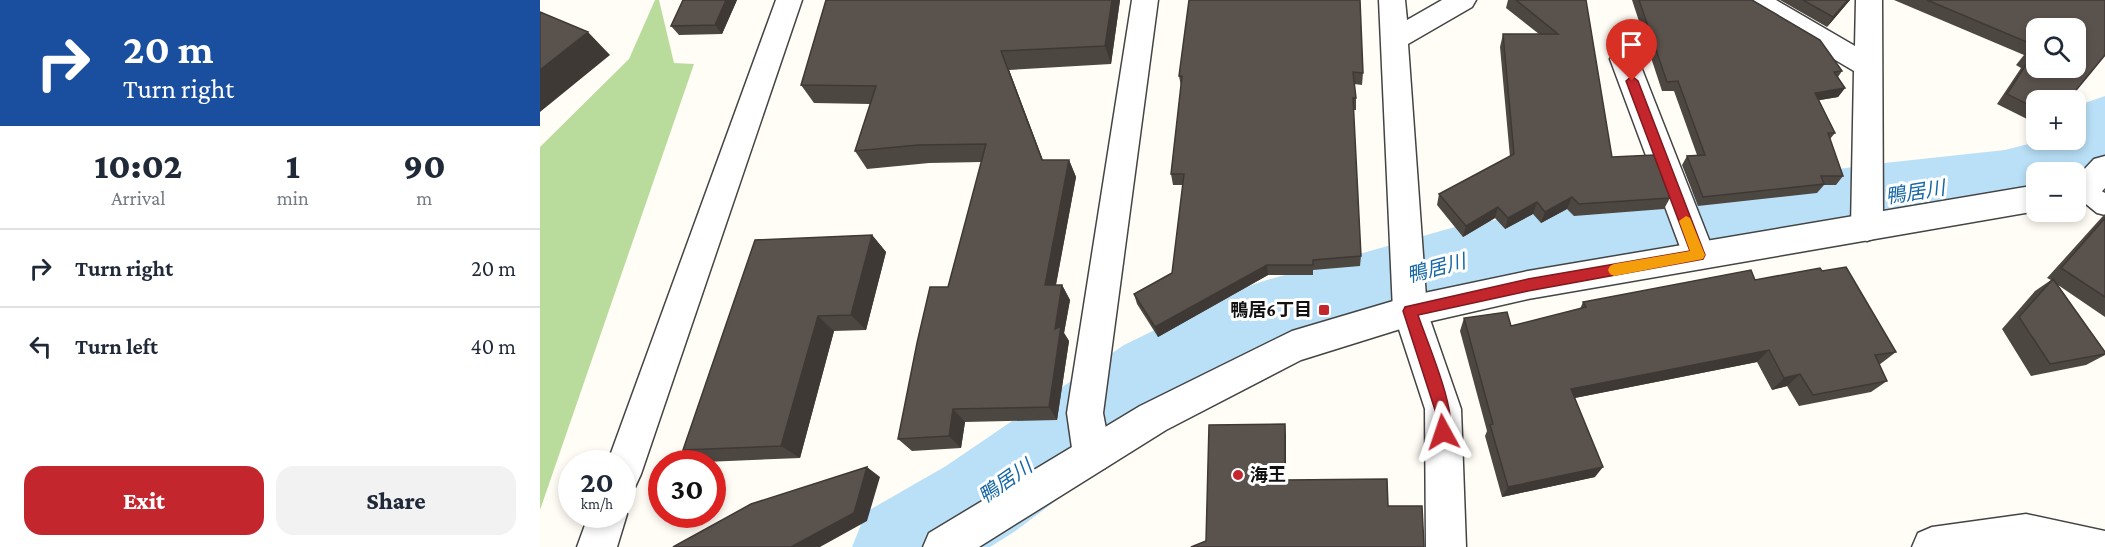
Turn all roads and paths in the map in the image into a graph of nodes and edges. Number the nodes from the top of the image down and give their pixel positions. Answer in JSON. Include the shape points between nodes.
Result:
{"nodes":[{"id":1,"x":789,"y":0,"type":"edge"},
{"id":2,"x":1145,"y":0,"type":"edge"},
{"id":3,"x":1392,"y":0,"type":"edge"},
{"id":4,"x":1463,"y":0,"type":"edge"},
{"id":5,"x":1755,"y":0,"type":"edge"},
{"id":6,"x":1869,"y":0,"type":"edge"},
{"id":7,"x":1395,"y":39,"type":"junction"},
{"id":8,"x":1623,"y":59,"type":"dead end"},
{"id":9,"x":1869,"y":67,"type":"junction"},
{"id":10,"x":2105,"y":168,"type":"edge"},
{"id":11,"x":2088,"y":196,"type":"edge"},
{"id":12,"x":2026,"y":200,"type":"edge"},
{"id":13,"x":1867,"y":228,"type":"junction"},
{"id":14,"x":1699,"y":255,"type":"junction"},
{"id":15,"x":1410,"y":311,"type":"junction"},
{"id":16,"x":630,"y":450,"type":"edge"},
{"id":17,"x":1092,"y":455,"type":"junction"},
{"id":18,"x":603,"y":528,"type":"edge"},
{"id":19,"x":597,"y":547,"type":"edge"},
{"id":20,"x":943,"y":547,"type":"edge"},
{"id":21,"x":1446,"y":547,"type":"edge"},
{"id":22,"x":1932,"y":547,"type":"edge"},
{"id":23,"x":2097,"y":547,"type":"edge"}],
"edges":[{"from":1,"to":16,"type":"street"},
{"from":2,"to":17,"type":"street","via":[[1085,413]]},
{"from":3,"to":7,"type":"street"},
{"from":4,"to":7,"type":"street"},
{"from":5,"to":9,"type":"street"},
{"from":6,"to":9,"type":"street"},
{"from":7,"to":15,"type":"street"},
{"from":8,"to":14,"type":"street"},
{"from":9,"to":13,"type":"street"},
{"from":10,"to":11,"type":"street"},
{"from":12,"to":13,"type":"street"},
{"from":13,"to":14,"type":"street"},
{"from":14,"to":15,"type":"street","via":[[1528,285]]},
{"from":15,"to":17,"type":"street","via":[[1292,347],[1153,418]]},
{"from":15,"to":21,"type":"street","via":[[1443,410]]},
{"from":17,"to":20,"type":"street"},
{"from":18,"to":19,"type":"street"},
{"from":22,"to":23,"type":"street","via":[[2026,533]]}]}
